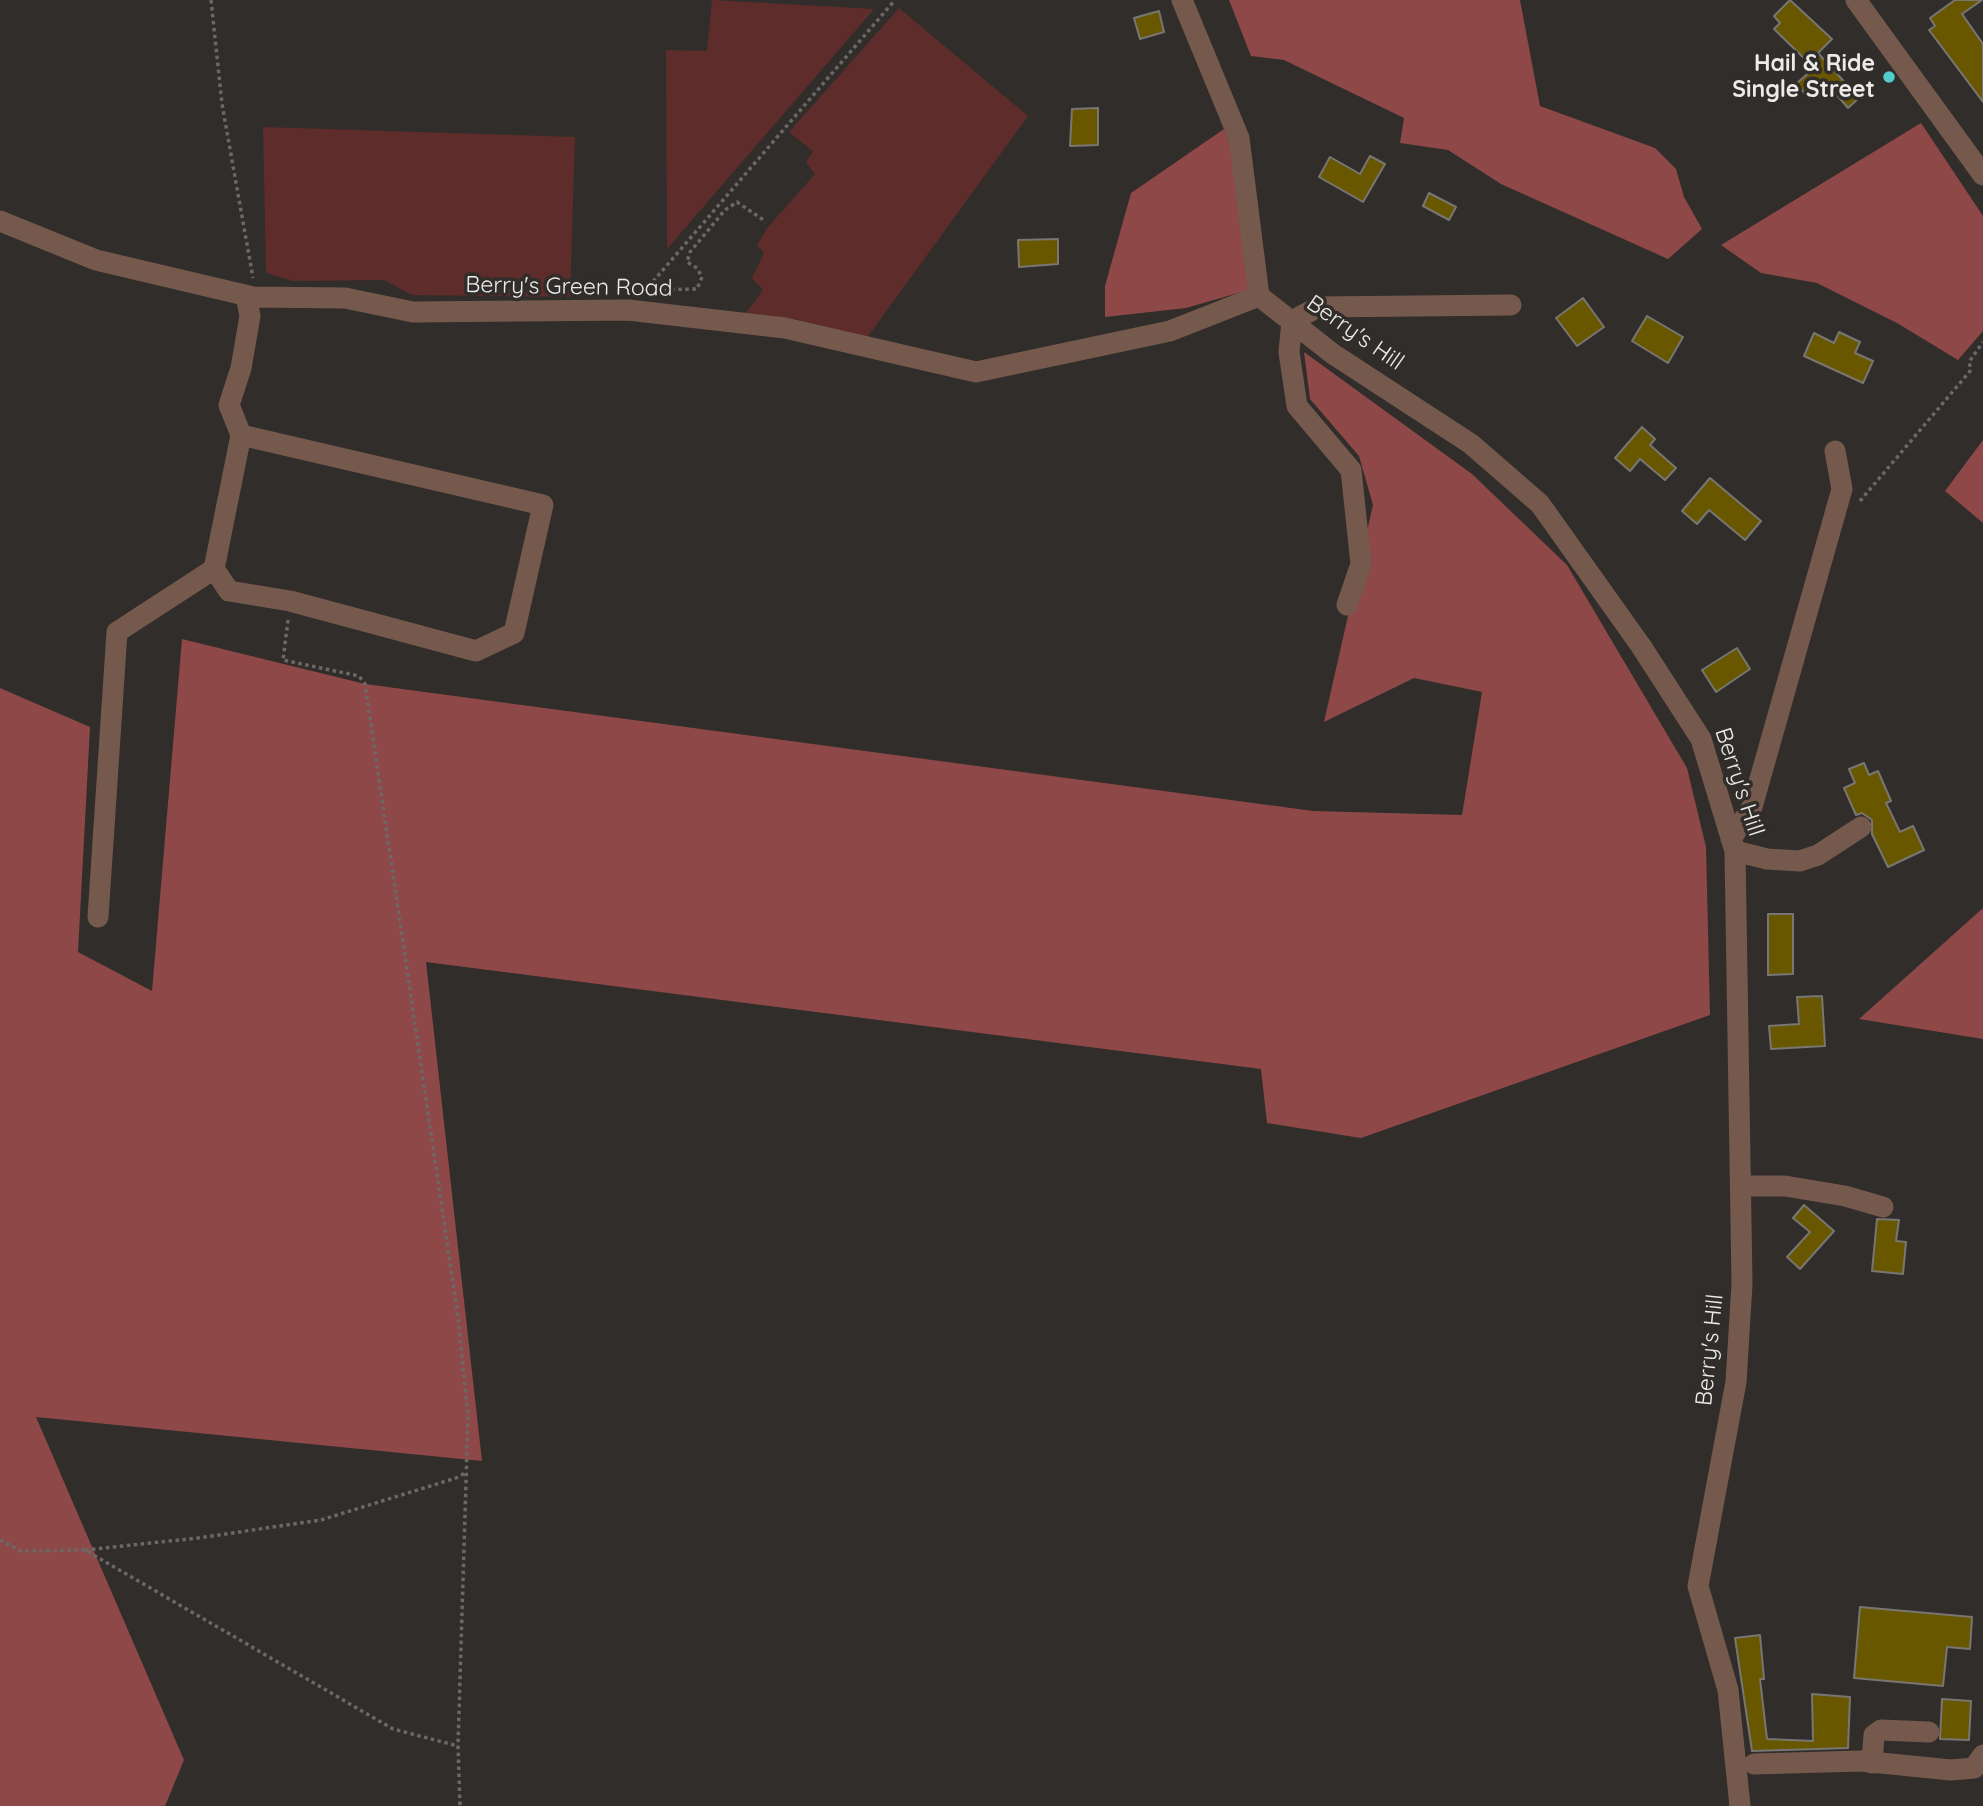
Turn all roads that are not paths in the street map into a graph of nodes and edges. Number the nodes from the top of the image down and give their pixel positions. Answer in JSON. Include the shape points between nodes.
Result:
{"nodes":[{"id":1,"x":1182,"y":0,"type":"edge"},
{"id":2,"x":1856,"y":0,"type":"edge"},
{"id":3,"x":1983,"y":174,"type":"edge"},
{"id":4,"x":0,"y":221,"type":"edge"},
{"id":5,"x":1259,"y":296,"type":"junction"},
{"id":6,"x":249,"y":297,"type":"junction"},
{"id":7,"x":1511,"y":305,"type":"dead end"},
{"id":8,"x":1292,"y":321,"type":"junction"},
{"id":9,"x":241,"y":435,"type":"junction"},
{"id":10,"x":1835,"y":451,"type":"dead end"},
{"id":11,"x":214,"y":569,"type":"junction"},
{"id":12,"x":1347,"y":605,"type":"dead end"},
{"id":13,"x":1861,"y":827,"type":"dead end"},
{"id":14,"x":1733,"y":845,"type":"junction"},
{"id":15,"x":98,"y":917,"type":"dead end"},
{"id":16,"x":1741,"y":1186,"type":"junction"},
{"id":17,"x":1883,"y":1208,"type":"dead end"},
{"id":18,"x":1929,"y":1732,"type":"dead end"},
{"id":19,"x":1983,"y":1755,"type":"edge"},
{"id":20,"x":1872,"y":1763,"type":"junction"},
{"id":21,"x":1754,"y":1764,"type":"dead end"},
{"id":22,"x":1740,"y":1806,"type":"edge"}],
"edges":[{"from":1,"to":5,"type":"street","via":[[1239,138]]},
{"from":2,"to":3,"type":"street"},
{"from":4,"to":6,"type":"street","name":"Berry's Green Road","via":[[96,260]]},
{"from":5,"to":6,"type":"street","name":"Berry's Green Road","via":[[1170,331],[976,372],[785,327],[636,311],[413,312],[345,298]]},
{"from":5,"to":8,"type":"street","name":"Berry's Hill"},
{"from":6,"to":9,"type":"street","via":[[241,368],[229,405]]},
{"from":7,"to":8,"type":"street","via":[[1318,307]]},
{"from":8,"to":12,"type":"street","via":[[1289,352],[1297,406],[1352,470],[1362,564]]},
{"from":8,"to":14,"type":"street","name":"Berry's Hill","via":[[1333,354],[1471,444],[1541,504],[1702,739]]},
{"from":9,"to":11,"type":"street"},
{"from":9,"to":11,"type":"street","via":[[543,505],[514,633],[476,651],[290,601],[229,591]]},
{"from":10,"to":14,"type":"street","via":[[1842,489],[1752,807]]},
{"from":11,"to":15,"type":"street","via":[[117,632]]},
{"from":13,"to":14,"type":"street","via":[[1818,855],[1800,861],[1767,859]]},
{"from":14,"to":16,"type":"street","name":"Berry's Hill"},
{"from":16,"to":17,"type":"street","via":[[1785,1186],[1846,1196]]},
{"from":16,"to":22,"type":"street","name":"Berry's Hill","via":[[1736,1382],[1698,1586],[1728,1690]]},
{"from":18,"to":20,"type":"street","via":[[1881,1730],[1874,1735]]},
{"from":19,"to":20,"type":"street","via":[[1974,1768],[1963,1769]]},
{"from":20,"to":21,"type":"street"}]}
